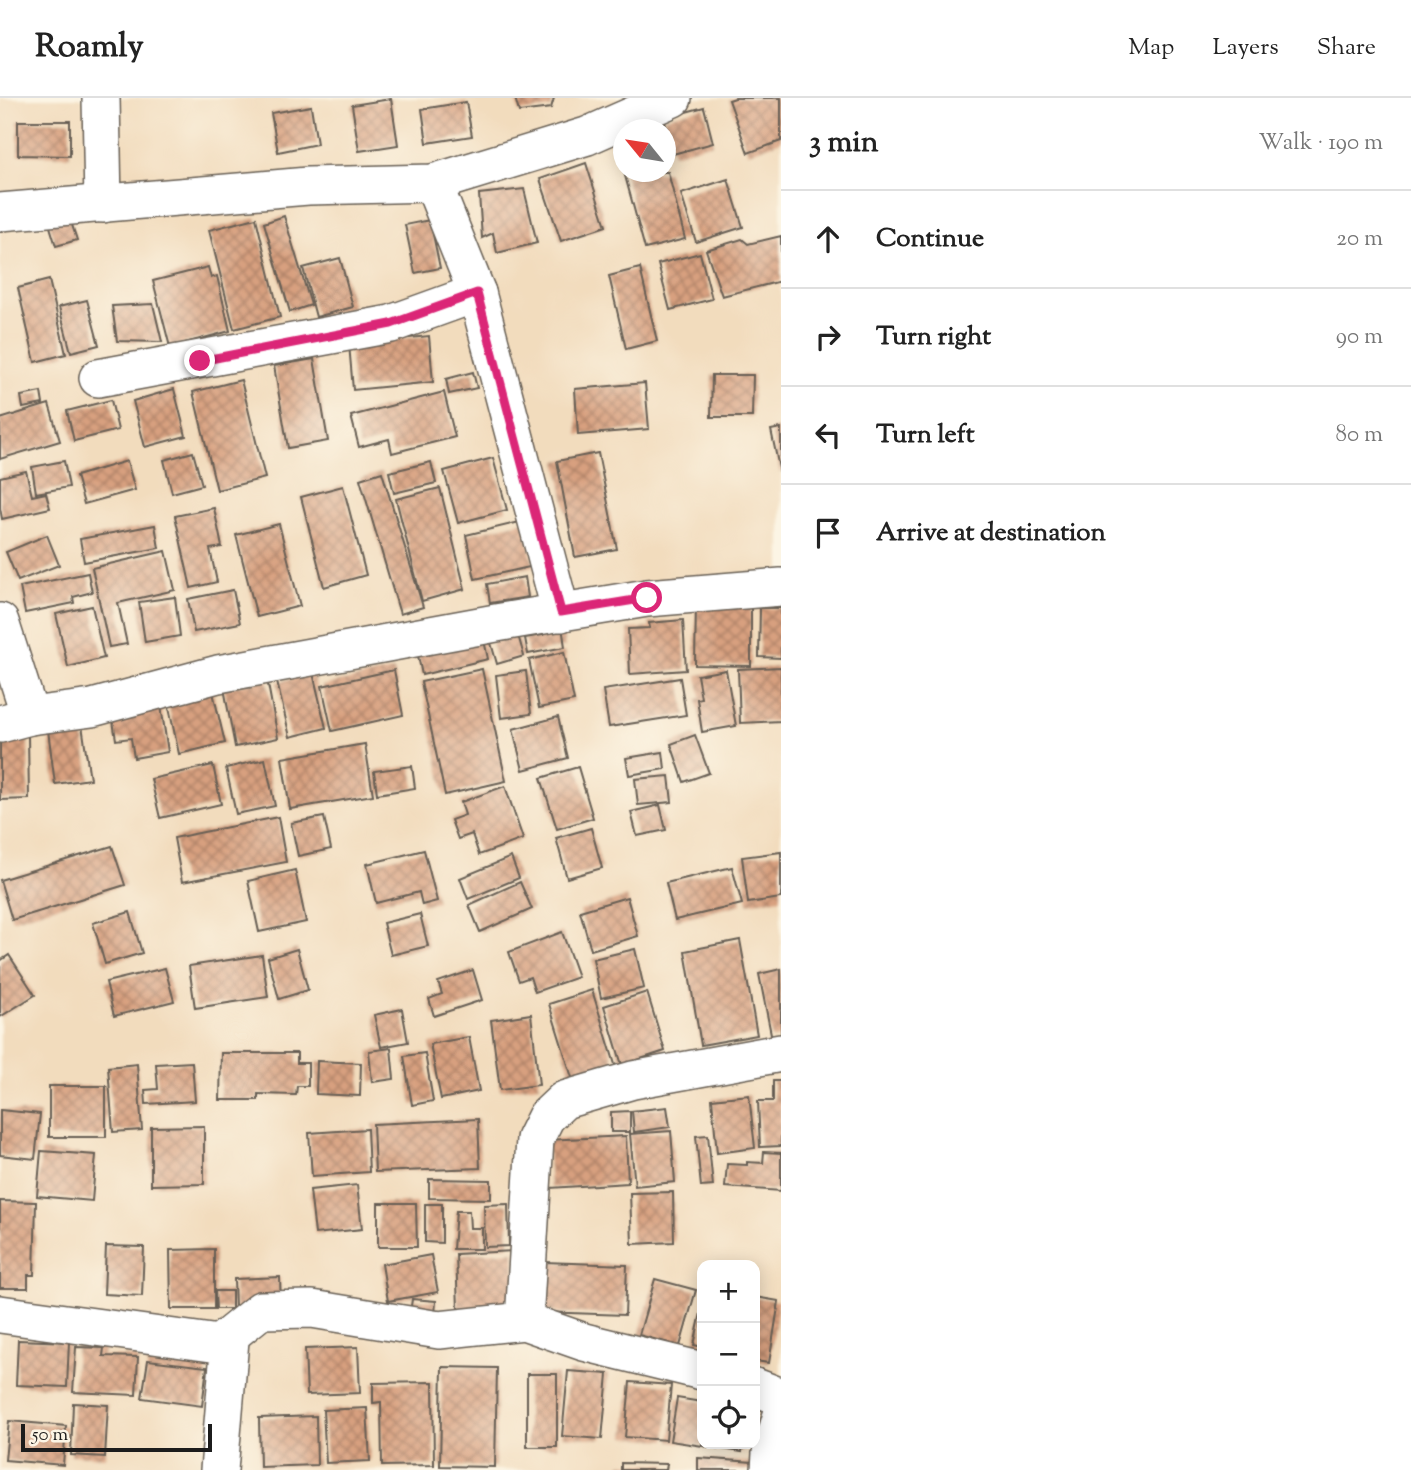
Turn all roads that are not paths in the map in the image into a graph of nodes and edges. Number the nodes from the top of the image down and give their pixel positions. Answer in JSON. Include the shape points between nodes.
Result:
{"nodes":[{"id":1,"x":101,"y":98,"type":"edge"},
{"id":2,"x":665,"y":99,"type":"edge"},
{"id":3,"x":433,"y":183,"type":"junction"},
{"id":4,"x":103,"y":204,"type":"junction"},
{"id":5,"x":0,"y":212,"type":"edge"},
{"id":6,"x":477,"y":293,"type":"junction"},
{"id":7,"x":98,"y":378,"type":"dead end"},
{"id":8,"x":781,"y":587,"type":"edge"},
{"id":9,"x":561,"y":612,"type":"junction"},
{"id":10,"x":0,"y":622,"type":"edge"},
{"id":11,"x":15,"y":720,"type":"edge"},
{"id":12,"x":781,"y":1054,"type":"edge"},
{"id":13,"x":0,"y":1314,"type":"edge"},
{"id":14,"x":524,"y":1321,"type":"junction"},
{"id":15,"x":219,"y":1344,"type":"junction"},
{"id":16,"x":697,"y":1370,"type":"edge"},
{"id":17,"x":760,"y":1389,"type":"edge"},
{"id":18,"x":781,"y":1397,"type":"edge"},
{"id":19,"x":781,"y":1418,"type":"edge"},
{"id":20,"x":219,"y":1470,"type":"edge"},
{"id":21,"x":770,"y":1470,"type":"edge"}],
"edges":[{"from":1,"to":4,"type":"street"},
{"from":2,"to":3,"type":"street","via":[[587,136]]},
{"from":3,"to":4,"type":"street","via":[[308,186]]},
{"from":3,"to":6,"type":"street"},
{"from":4,"to":5,"type":"street"},
{"from":6,"to":7,"type":"street","via":[[391,324]]},
{"from":6,"to":9,"type":"street"},
{"from":8,"to":9,"type":"street","via":[[647,598]]},
{"from":9,"to":11,"type":"street","via":[[218,674],[92,708]]},
{"from":10,"to":11,"type":"street"},
{"from":12,"to":14,"type":"street","via":[[633,1080],[564,1100],[546,1117],[535,1139]]},
{"from":13,"to":15,"type":"street"},
{"from":14,"to":15,"type":"street","via":[[439,1330],[312,1309],[261,1310]]},
{"from":14,"to":16,"type":"street","via":[[584,1342]]},
{"from":15,"to":20,"type":"street","via":[[230,1339]]},
{"from":17,"to":18,"type":"street"},
{"from":19,"to":21,"type":"street"}]}
